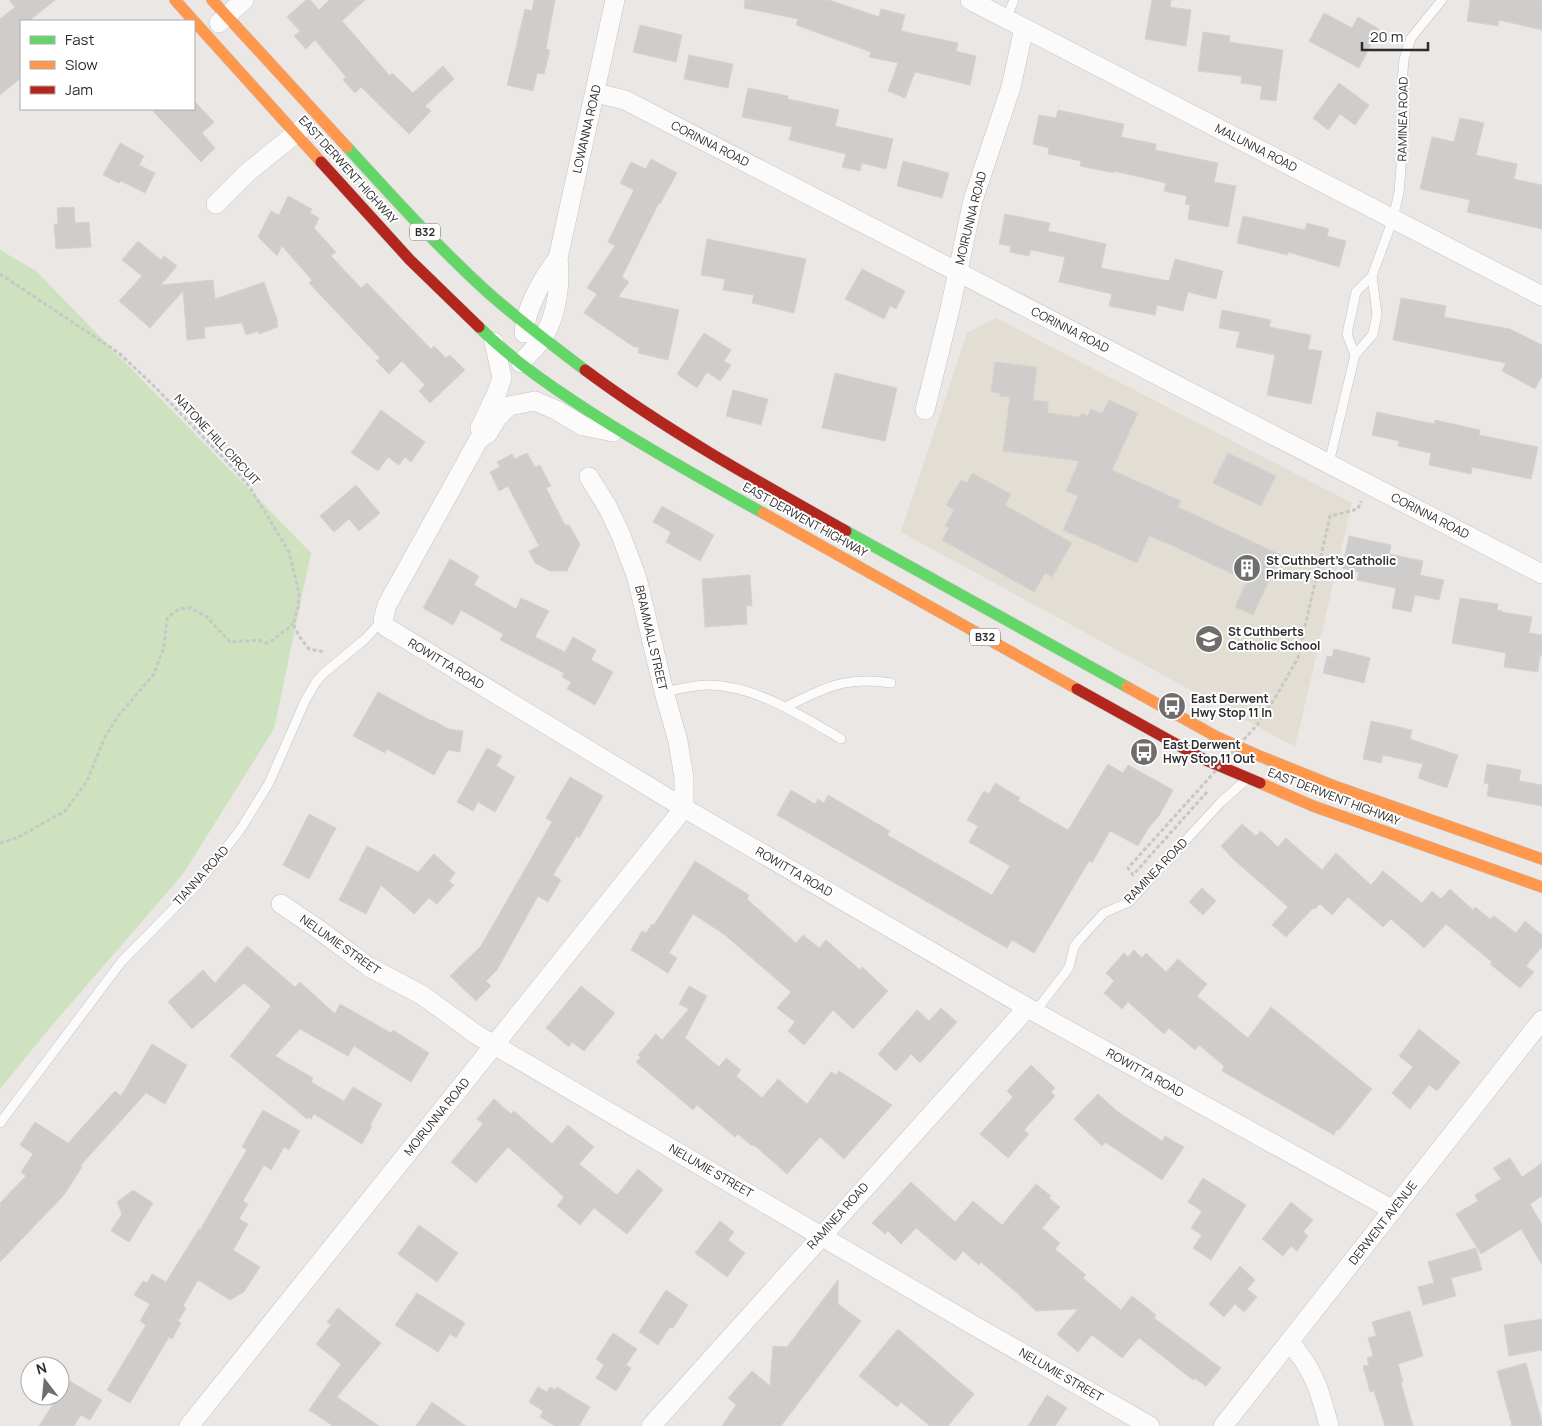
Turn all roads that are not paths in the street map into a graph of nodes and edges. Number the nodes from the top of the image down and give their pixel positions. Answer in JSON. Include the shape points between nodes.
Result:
{"nodes":[{"id":1,"x":176,"y":0,"type":"edge"},
{"id":2,"x":212,"y":0,"type":"edge"},
{"id":3,"x":244,"y":0,"type":"edge"},
{"id":4,"x":615,"y":0,"type":"edge"},
{"id":5,"x":970,"y":0,"type":"edge"},
{"id":6,"x":1014,"y":0,"type":"edge"},
{"id":7,"x":1442,"y":0,"type":"edge"},
{"id":8,"x":226,"y":16,"type":"junction"},
{"id":9,"x":1006,"y":19,"type":"junction"},
{"id":10,"x":194,"y":20,"type":"edge"},
{"id":11,"x":195,"y":22,"type":"edge"},
{"id":12,"x":1024,"y":28,"type":"junction"},
{"id":13,"x":206,"y":34,"type":"junction"},
{"id":14,"x":596,"y":93,"type":"junction"},
{"id":15,"x":317,"y":116,"type":"junction"},
{"id":16,"x":296,"y":133,"type":"junction"},
{"id":17,"x":216,"y":204,"type":"dead end"},
{"id":18,"x":1393,"y":219,"type":"junction"},
{"id":19,"x":558,"y":258,"type":"junction"},
{"id":20,"x":958,"y":272,"type":"junction"},
{"id":21,"x":1372,"y":276,"type":"junction"},
{"id":22,"x":1542,"y":296,"type":"edge"},
{"id":23,"x":524,"y":323,"type":"junction"},
{"id":24,"x":543,"y":338,"type":"junction"},
{"id":25,"x":494,"y":342,"type":"junction"},
{"id":26,"x":1355,"y":355,"type":"junction"},
{"id":27,"x":521,"y":363,"type":"junction"},
{"id":28,"x":925,"y":410,"type":"dead end"},
{"id":29,"x":626,"y":435,"type":"junction"},
{"id":30,"x":479,"y":439,"type":"junction"},
{"id":31,"x":1330,"y":463,"type":"junction"},
{"id":32,"x":589,"y":477,"type":"dead end"},
{"id":33,"x":1542,"y":574,"type":"edge"},
{"id":34,"x":383,"y":620,"type":"junction"},
{"id":35,"x":892,"y":684,"type":"dead end"},
{"id":36,"x":664,"y":692,"type":"junction"},
{"id":37,"x":786,"y":707,"type":"junction"},
{"id":38,"x":841,"y":739,"type":"dead end"},
{"id":39,"x":1248,"y":779,"type":"junction"},
{"id":40,"x":684,"y":808,"type":"junction"},
{"id":41,"x":1542,"y":859,"type":"edge"},
{"id":42,"x":1542,"y":887,"type":"edge"},
{"id":43,"x":280,"y":904,"type":"dead end"},
{"id":44,"x":1031,"y":1010,"type":"junction"},
{"id":45,"x":1542,"y":1020,"type":"edge"},
{"id":46,"x":496,"y":1044,"type":"junction"},
{"id":47,"x":0,"y":1123,"type":"edge"},
{"id":48,"x":1393,"y":1210,"type":"junction"},
{"id":49,"x":820,"y":1236,"type":"junction"},
{"id":50,"x":1290,"y":1342,"type":"junction"},
{"id":51,"x":189,"y":1426,"type":"edge"},
{"id":52,"x":651,"y":1426,"type":"edge"},
{"id":53,"x":1150,"y":1426,"type":"edge"},
{"id":54,"x":1223,"y":1426,"type":"edge"},
{"id":55,"x":1329,"y":1426,"type":"edge"}],
"edges":[{"from":1,"to":10,"type":"main road","name":"EAST DERWENT HIGHWAY","number":"B32"},
{"from":2,"to":8,"type":"main road","name":"EAST DERWENT HIGHWAY","number":"B32"},
{"from":3,"to":8,"type":"street"},
{"from":4,"to":14,"type":"street","name":"LOWANNA ROAD"},
{"from":5,"to":9,"type":"street","name":"MALUNNA ROAD"},
{"from":6,"to":9,"type":"lane"},
{"from":7,"to":18,"type":"lane","name":"RAMINEA ROAD","via":[[1411,38],[1404,59],[1403,157],[1400,192]]},
{"from":8,"to":13,"type":"street"},
{"from":8,"to":15,"type":"main road","name":"EAST DERWENT HIGHWAY","number":"B32"},
{"from":9,"to":12,"type":"street","name":"MALUNNA ROAD"},
{"from":11,"to":13,"type":"main road","name":"EAST DERWENT HIGHWAY","number":"B32"},
{"from":12,"to":18,"type":"street","name":"MALUNNA ROAD"},
{"from":12,"to":20,"type":"street","name":"MOIRUNNA ROAD","via":[[1010,87],[973,200]]},
{"from":13,"to":16,"type":"main road","name":"EAST DERWENT HIGHWAY","number":"B32"},
{"from":14,"to":19,"type":"street","name":"LOWANNA ROAD"},
{"from":14,"to":20,"type":"street","name":"CORINNA ROAD","via":[[625,100]]},
{"from":15,"to":16,"type":"street"},
{"from":15,"to":23,"type":"main road","name":"EAST DERWENT HIGHWAY","number":"B32","via":[[430,237]]},
{"from":16,"to":17,"type":"street"},
{"from":16,"to":25,"type":"main road","name":"EAST DERWENT HIGHWAY","number":"B32","via":[[410,260]]},
{"from":18,"to":21,"type":"lane","name":"RAMINEA ROAD"},
{"from":18,"to":22,"type":"street","name":"MALUNNA ROAD"},
{"from":19,"to":23,"type":"street","name":"LOWANNA ROAD","via":[[543,278]]},
{"from":19,"to":24,"type":"street","name":"LOWANNA ROAD","via":[[560,275],[556,298],[551,323]]},
{"from":20,"to":28,"type":"street","name":"MOIRUNNA ROAD"},
{"from":20,"to":31,"type":"street","name":"CORINNA ROAD"},
{"from":21,"to":26,"type":"lane","name":"RAMINEA ROAD","via":[[1377,314],[1373,334]]},
{"from":21,"to":26,"type":"lane","name":"RAMINEA ROAD","via":[[1356,292],[1347,334]]},
{"from":23,"to":24,"type":"main road","name":"EAST DERWENT HIGHWAY","number":"B32"},
{"from":23,"to":27,"type":"street","name":"LOWANNA ROAD"},
{"from":24,"to":27,"type":"street","name":"LOWANNA ROAD"},
{"from":24,"to":41,"type":"main road","name":"EAST DERWENT HIGHWAY","number":"B32","via":[[667,426],[748,476],[1208,733],[1326,784]]},
{"from":25,"to":27,"type":"main road","name":"EAST DERWENT HIGHWAY","number":"B32"},
{"from":25,"to":30,"type":"street","via":[[502,378],[479,430]]},
{"from":26,"to":31,"type":"lane","name":"RAMINEA ROAD"},
{"from":27,"to":29,"type":"main road","name":"EAST DERWENT HIGHWAY","number":"B32"},
{"from":29,"to":30,"type":"street","via":[[583,426],[535,401],[509,406],[488,433]]},
{"from":29,"to":39,"type":"main road","name":"EAST DERWENT HIGHWAY","number":"B32","via":[[1203,759]]},
{"from":30,"to":34,"type":"street","via":[[387,605]]},
{"from":31,"to":33,"type":"street","name":"CORINNA ROAD"},
{"from":32,"to":36,"type":"street","name":"BRAMMALL STREET","via":[[607,506],[629,555]]},
{"from":34,"to":40,"type":"street","name":"ROWITTA ROAD","via":[[386,627]]},
{"from":34,"to":47,"type":"lane","name":"TIANNA ROAD","via":[[324,673],[311,689],[269,782],[240,830],[197,885],[122,961]]},
{"from":35,"to":37,"type":"lane","via":[[865,680],[832,685]]},
{"from":36,"to":37,"type":"lane","via":[[712,685],[743,691]]},
{"from":36,"to":40,"type":"street","name":"BRAMMALL STREET","via":[[682,761]]},
{"from":37,"to":38,"type":"lane"},
{"from":39,"to":42,"type":"main road","name":"EAST DERWENT HIGHWAY","number":"B32","via":[[1313,806]]},
{"from":39,"to":44,"type":"lane","name":"RAMINEA ROAD","via":[[1221,802],[1129,902],[1104,913],[1074,947],[1065,973]]},
{"from":40,"to":44,"type":"street","name":"ROWITTA ROAD"},
{"from":40,"to":46,"type":"street","name":"MOIRUNNA ROAD"},
{"from":43,"to":46,"type":"street","name":"NELUMIE STREET","via":[[369,967],[422,995],[462,1025]]},
{"from":44,"to":48,"type":"street","name":"ROWITTA ROAD"},
{"from":44,"to":49,"type":"street","name":"RAMINEA ROAD"},
{"from":45,"to":48,"type":"street","name":"DERWENT AVENUE"},
{"from":46,"to":49,"type":"street","name":"NELUMIE STREET"},
{"from":46,"to":51,"type":"street","name":"MOIRUNNA ROAD"},
{"from":48,"to":50,"type":"street","name":"DERWENT AVENUE"},
{"from":49,"to":52,"type":"street","name":"RAMINEA ROAD"},
{"from":49,"to":53,"type":"street","name":"NELUMIE STREET"},
{"from":50,"to":54,"type":"street","name":"DERWENT AVENUE"},
{"from":50,"to":55,"type":"street","via":[[1312,1373]]}]}
